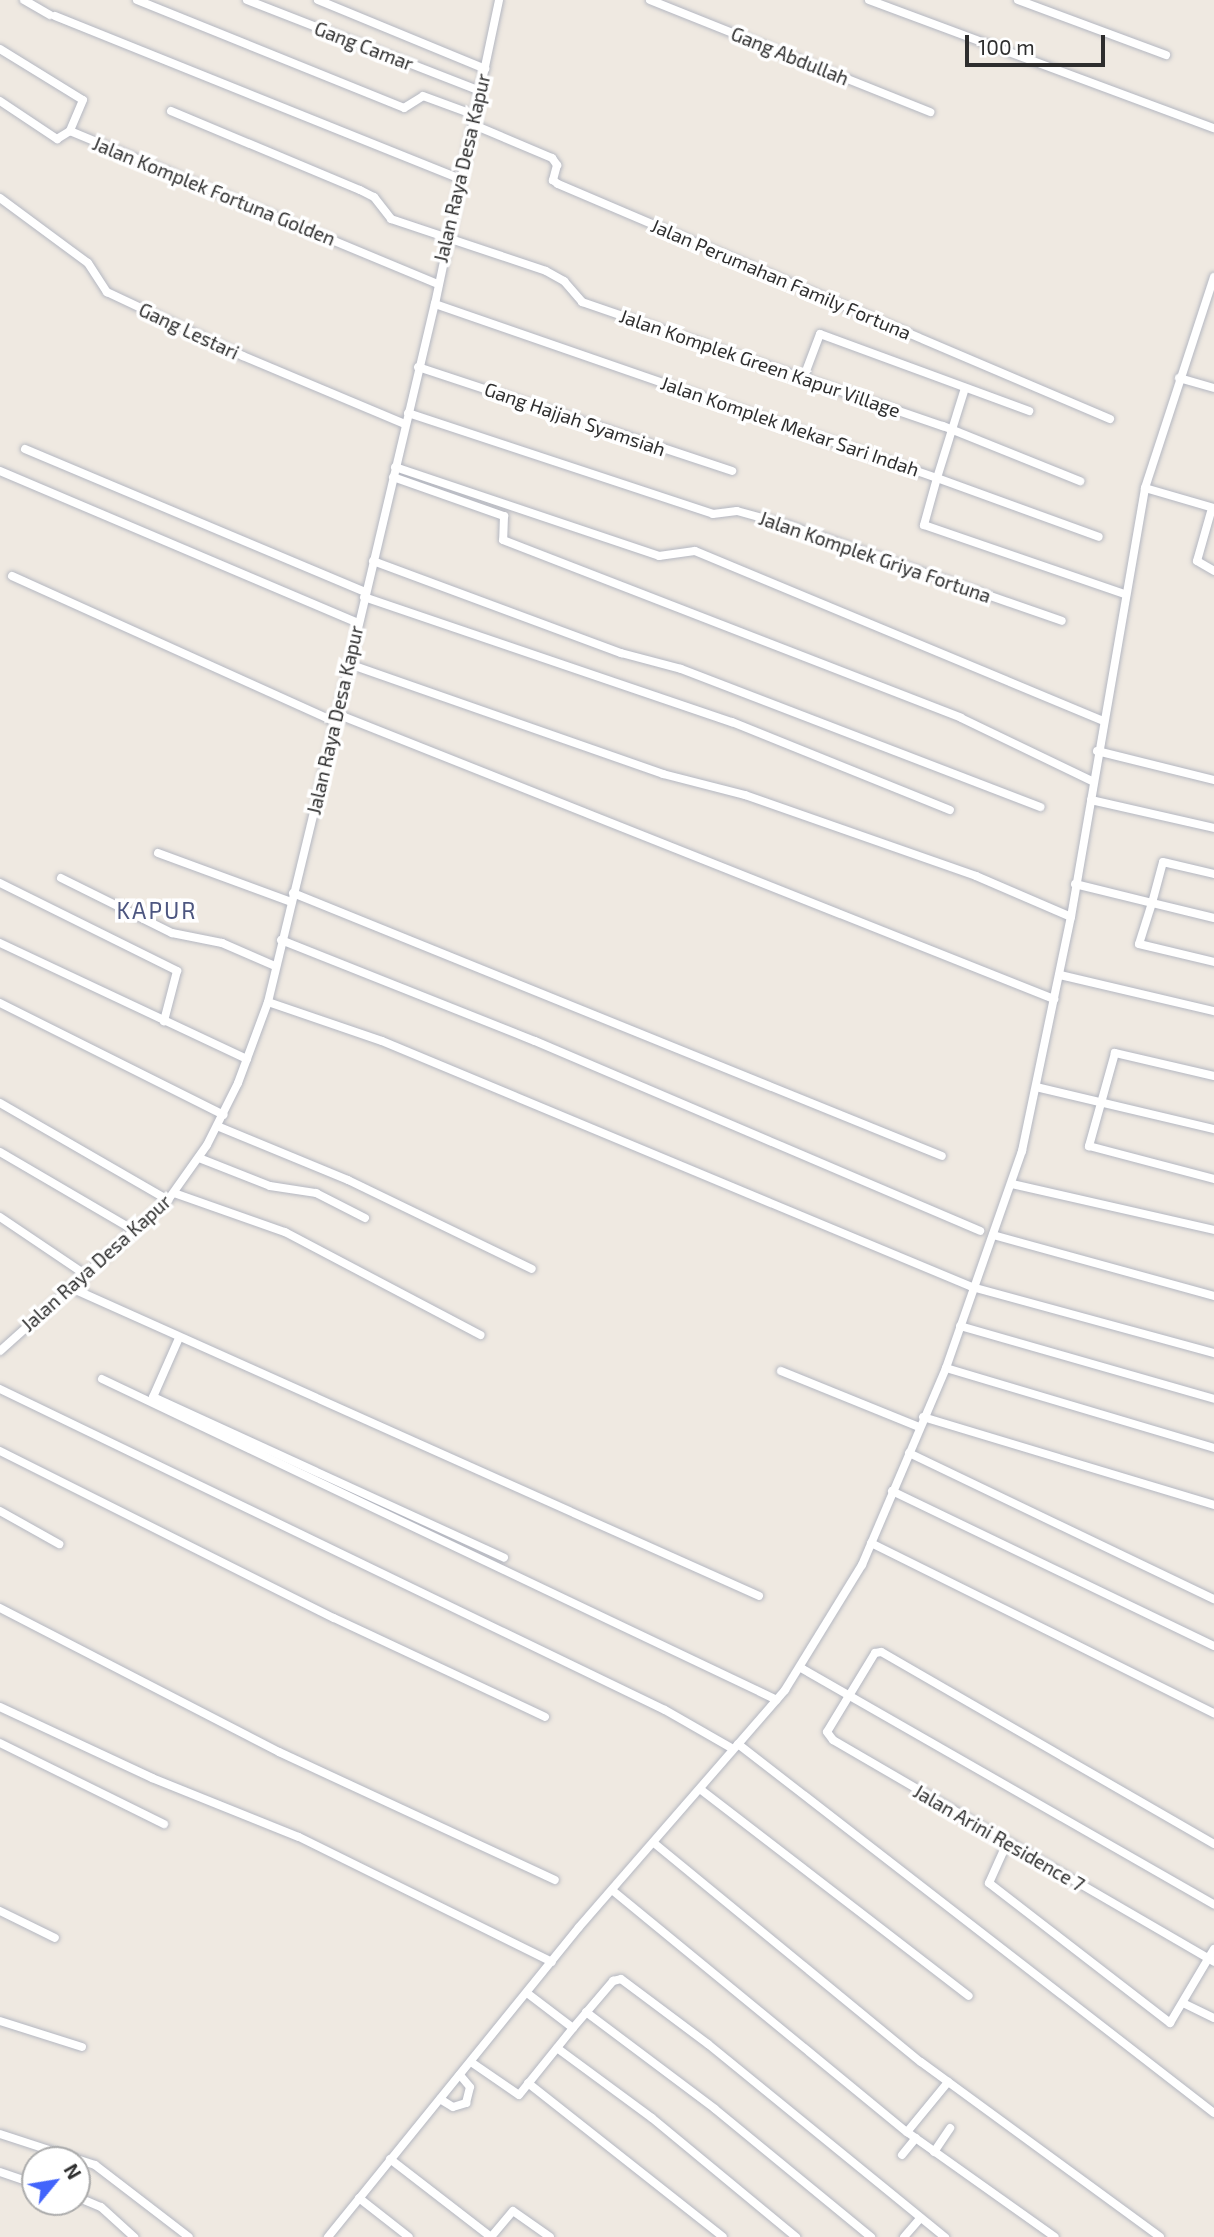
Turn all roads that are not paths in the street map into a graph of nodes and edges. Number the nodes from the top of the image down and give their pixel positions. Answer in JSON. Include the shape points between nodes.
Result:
{"nodes":[{"id":1,"x":24,"y":0,"type":"edge"},
{"id":2,"x":137,"y":0,"type":"edge"},
{"id":3,"x":247,"y":0,"type":"edge"},
{"id":4,"x":318,"y":0,"type":"edge"},
{"id":5,"x":499,"y":0,"type":"edge"},
{"id":6,"x":650,"y":0,"type":"edge"},
{"id":7,"x":869,"y":0,"type":"edge"},
{"id":8,"x":1018,"y":0,"type":"edge"},
{"id":9,"x":0,"y":49,"type":"edge"},
{"id":10,"x":1166,"y":55,"type":"dead end"},
{"id":11,"x":485,"y":69,"type":"junction"},
{"id":12,"x":481,"y":91,"type":"junction"},
{"id":13,"x":0,"y":102,"type":"edge"},
{"id":14,"x":171,"y":111,"type":"dead end"},
{"id":15,"x":930,"y":112,"type":"dead end"},
{"id":16,"x":475,"y":120,"type":"junction"},
{"id":17,"x":1214,"y":128,"type":"edge"},
{"id":18,"x":70,"y":131,"type":"junction"},
{"id":19,"x":461,"y":179,"type":"junction"},
{"id":20,"x":0,"y":198,"type":"edge"},
{"id":21,"x":447,"y":238,"type":"junction"},
{"id":22,"x":1214,"y":277,"type":"edge"},
{"id":23,"x":436,"y":282,"type":"junction"},
{"id":24,"x":435,"y":304,"type":"junction"},
{"id":25,"x":418,"y":367,"type":"junction"},
{"id":26,"x":1179,"y":378,"type":"junction"},
{"id":27,"x":803,"y":379,"type":"junction"},
{"id":28,"x":965,"y":388,"type":"junction"},
{"id":29,"x":1214,"y":388,"type":"edge"},
{"id":30,"x":1029,"y":411,"type":"dead end"},
{"id":31,"x":408,"y":413,"type":"junction"},
{"id":32,"x":1110,"y":419,"type":"dead end"},
{"id":33,"x":405,"y":424,"type":"junction"},
{"id":34,"x":951,"y":430,"type":"junction"},
{"id":35,"x":25,"y":449,"type":"dead end"},
{"id":36,"x":395,"y":467,"type":"junction"},
{"id":37,"x":0,"y":471,"type":"edge"},
{"id":38,"x":732,"y":471,"type":"dead end"},
{"id":39,"x":393,"y":477,"type":"junction"},
{"id":40,"x":937,"y":478,"type":"junction"},
{"id":41,"x":1080,"y":481,"type":"dead end"},
{"id":42,"x":1145,"y":488,"type":"junction"},
{"id":43,"x":1213,"y":508,"type":"edge"},
{"id":44,"x":1099,"y":537,"type":"dead end"},
{"id":45,"x":373,"y":561,"type":"junction"},
{"id":46,"x":1214,"y":571,"type":"edge"},
{"id":47,"x":12,"y":576,"type":"dead end"},
{"id":48,"x":364,"y":594,"type":"junction"},
{"id":49,"x":1124,"y":594,"type":"junction"},
{"id":50,"x":1062,"y":621,"type":"dead end"},
{"id":51,"x":358,"y":623,"type":"junction"},
{"id":52,"x":349,"y":664,"type":"junction"},
{"id":53,"x":336,"y":718,"type":"junction"},
{"id":54,"x":1103,"y":721,"type":"junction"},
{"id":55,"x":1097,"y":751,"type":"junction"},
{"id":56,"x":1214,"y":779,"type":"edge"},
{"id":57,"x":1093,"y":780,"type":"junction"},
{"id":58,"x":1091,"y":800,"type":"junction"},
{"id":59,"x":1040,"y":807,"type":"dead end"},
{"id":60,"x":950,"y":810,"type":"dead end"},
{"id":61,"x":1214,"y":828,"type":"edge"},
{"id":62,"x":158,"y":853,"type":"dead end"},
{"id":63,"x":1214,"y":874,"type":"edge"},
{"id":64,"x":61,"y":878,"type":"dead end"},
{"id":65,"x":0,"y":883,"type":"edge"},
{"id":66,"x":1075,"y":884,"type":"junction"},
{"id":67,"x":292,"y":897,"type":"junction"},
{"id":68,"x":1152,"y":903,"type":"junction"},
{"id":69,"x":1071,"y":917,"type":"junction"},
{"id":70,"x":1214,"y":918,"type":"edge"},
{"id":71,"x":281,"y":940,"type":"junction"},
{"id":72,"x":0,"y":943,"type":"edge"},
{"id":73,"x":1214,"y":962,"type":"edge"},
{"id":74,"x":275,"y":966,"type":"junction"},
{"id":75,"x":1060,"y":975,"type":"junction"},
{"id":76,"x":1054,"y":999,"type":"junction"},
{"id":77,"x":268,"y":1002,"type":"junction"},
{"id":78,"x":0,"y":1003,"type":"edge"},
{"id":79,"x":1214,"y":1011,"type":"edge"},
{"id":80,"x":164,"y":1021,"type":"junction"},
{"id":81,"x":247,"y":1059,"type":"junction"},
{"id":82,"x":1214,"y":1076,"type":"edge"},
{"id":83,"x":1036,"y":1087,"type":"junction"},
{"id":84,"x":1101,"y":1102,"type":"junction"},
{"id":85,"x":0,"y":1103,"type":"edge"},
{"id":86,"x":224,"y":1115,"type":"junction"},
{"id":87,"x":217,"y":1126,"type":"junction"},
{"id":88,"x":1214,"y":1129,"type":"edge"},
{"id":89,"x":0,"y":1152,"type":"edge"},
{"id":90,"x":942,"y":1156,"type":"dead end"},
{"id":91,"x":199,"y":1158,"type":"junction"},
{"id":92,"x":1214,"y":1179,"type":"edge"},
{"id":93,"x":1012,"y":1184,"type":"junction"},
{"id":94,"x":171,"y":1196,"type":"junction"},
{"id":95,"x":0,"y":1217,"type":"edge"},
{"id":96,"x":365,"y":1218,"type":"dead end"},
{"id":97,"x":1214,"y":1230,"type":"edge"},
{"id":98,"x":135,"y":1231,"type":"junction"},
{"id":99,"x":981,"y":1231,"type":"dead end"},
{"id":100,"x":993,"y":1235,"type":"junction"},
{"id":101,"x":532,"y":1269,"type":"dead end"},
{"id":102,"x":86,"y":1275,"type":"junction"},
{"id":103,"x":69,"y":1287,"type":"junction"},
{"id":104,"x":972,"y":1287,"type":"junction"},
{"id":105,"x":1214,"y":1296,"type":"edge"},
{"id":106,"x":960,"y":1326,"type":"junction"},
{"id":107,"x":480,"y":1335,"type":"dead end"},
{"id":108,"x":178,"y":1338,"type":"junction"},
{"id":109,"x":0,"y":1351,"type":"edge"},
{"id":110,"x":1214,"y":1353,"type":"edge"},
{"id":111,"x":946,"y":1368,"type":"junction"},
{"id":112,"x":780,"y":1371,"type":"dead end"},
{"id":113,"x":102,"y":1379,"type":"dead end"},
{"id":114,"x":0,"y":1389,"type":"edge"},
{"id":115,"x":1214,"y":1399,"type":"edge"},
{"id":116,"x":923,"y":1417,"type":"junction"},
{"id":117,"x":919,"y":1427,"type":"junction"},
{"id":118,"x":1214,"y":1448,"type":"edge"},
{"id":119,"x":0,"y":1451,"type":"edge"},
{"id":120,"x":909,"y":1453,"type":"junction"},
{"id":121,"x":892,"y":1491,"type":"junction"},
{"id":122,"x":1214,"y":1505,"type":"edge"},
{"id":123,"x":0,"y":1511,"type":"edge"},
{"id":124,"x":871,"y":1543,"type":"junction"},
{"id":125,"x":59,"y":1544,"type":"dead end"},
{"id":126,"x":504,"y":1558,"type":"dead end"},
{"id":127,"x":759,"y":1596,"type":"dead end"},
{"id":128,"x":1214,"y":1599,"type":"edge"},
{"id":129,"x":0,"y":1608,"type":"edge"},
{"id":130,"x":1214,"y":1646,"type":"edge"},
{"id":131,"x":801,"y":1668,"type":"junction"},
{"id":132,"x":851,"y":1694,"type":"junction"},
{"id":133,"x":777,"y":1700,"type":"junction"},
{"id":134,"x":0,"y":1707,"type":"edge"},
{"id":135,"x":1214,"y":1713,"type":"edge"},
{"id":136,"x":545,"y":1717,"type":"dead end"},
{"id":137,"x":0,"y":1743,"type":"edge"},
{"id":138,"x":736,"y":1746,"type":"junction"},
{"id":139,"x":700,"y":1789,"type":"junction"},
{"id":140,"x":164,"y":1824,"type":"dead end"},
{"id":141,"x":654,"y":1843,"type":"junction"},
{"id":142,"x":1007,"y":1843,"type":"junction"},
{"id":143,"x":1214,"y":1844,"type":"edge"},
{"id":144,"x":555,"y":1880,"type":"dead end"},
{"id":145,"x":612,"y":1891,"type":"junction"},
{"id":146,"x":1214,"y":1905,"type":"edge"},
{"id":147,"x":0,"y":1912,"type":"edge"},
{"id":148,"x":55,"y":1938,"type":"dead end"},
{"id":149,"x":1214,"y":1949,"type":"edge"},
{"id":150,"x":1211,"y":1960,"type":"edge"},
{"id":151,"x":552,"y":1962,"type":"junction"},
{"id":152,"x":527,"y":1993,"type":"junction"},
{"id":153,"x":969,"y":1996,"type":"dead end"},
{"id":154,"x":1183,"y":2003,"type":"junction"},
{"id":155,"x":586,"y":2012,"type":"junction"},
{"id":156,"x":1214,"y":2018,"type":"edge"},
{"id":157,"x":0,"y":2021,"type":"edge"},
{"id":158,"x":572,"y":2028,"type":"junction"},
{"id":159,"x":82,"y":2047,"type":"dead end"},
{"id":160,"x":557,"y":2048,"type":"junction"},
{"id":161,"x":471,"y":2062,"type":"junction"},
{"id":162,"x":460,"y":2075,"type":"junction"},
{"id":163,"x":948,"y":2082,"type":"junction"},
{"id":164,"x":528,"y":2083,"type":"junction"},
{"id":165,"x":440,"y":2099,"type":"junction"},
{"id":166,"x":1214,"y":2113,"type":"edge"},
{"id":167,"x":950,"y":2127,"type":"dead end"},
{"id":168,"x":907,"y":2132,"type":"junction"},
{"id":169,"x":0,"y":2134,"type":"edge"},
{"id":170,"x":916,"y":2138,"type":"junction"},
{"id":171,"x":934,"y":2152,"type":"junction"},
{"id":172,"x":902,"y":2155,"type":"dead end"},
{"id":173,"x":390,"y":2159,"type":"junction"},
{"id":174,"x":0,"y":2172,"type":"edge"},
{"id":175,"x":21,"y":2179,"type":"edge"},
{"id":176,"x":359,"y":2198,"type":"junction"},
{"id":177,"x":91,"y":2203,"type":"edge"},
{"id":178,"x":919,"y":2220,"type":"junction"},
{"id":179,"x":134,"y":2237,"type":"edge"},
{"id":180,"x":189,"y":2237,"type":"edge"},
{"id":181,"x":328,"y":2237,"type":"edge"},
{"id":182,"x":409,"y":2237,"type":"edge"},
{"id":183,"x":491,"y":2237,"type":"edge"},
{"id":184,"x":550,"y":2237,"type":"edge"},
{"id":185,"x":723,"y":2237,"type":"edge"},
{"id":186,"x":796,"y":2237,"type":"edge"},
{"id":187,"x":871,"y":2237,"type":"edge"},
{"id":188,"x":904,"y":2237,"type":"edge"},
{"id":189,"x":945,"y":2237,"type":"edge"},
{"id":190,"x":1055,"y":2237,"type":"edge"},
{"id":191,"x":1160,"y":2237,"type":"edge"}],
"edges":[{"from":1,"to":19,"type":"street","via":[[52,16]]},
{"from":2,"to":16,"type":"street","via":[[404,108],[423,96]]},
{"from":3,"to":12,"type":"street","name":"Gang Camar"},
{"from":4,"to":11,"type":"street"},
{"from":5,"to":11,"type":"street","name":"Jalan Raya Desa Kapur"},
{"from":6,"to":15,"type":"street","name":"Gang Abdullah"},
{"from":7,"to":17,"type":"street"},
{"from":8,"to":10,"type":"street"},
{"from":9,"to":18,"type":"street","via":[[82,98],[84,106]]},
{"from":11,"to":12,"type":"street","name":"Jalan Raya Desa Kapur"},
{"from":12,"to":16,"type":"street","name":"Jalan Raya Desa Kapur"},
{"from":13,"to":18,"type":"street","name":"Jalan Komplek Fortuna Golden","via":[[57,139]]},
{"from":14,"to":21,"type":"street","name":"Jalan Komplek Green Kapur Village","via":[[360,190],[374,197],[388,218]]},
{"from":16,"to":19,"type":"street","name":"Jalan Raya Desa Kapur"},
{"from":16,"to":32,"type":"street","name":"Jalan Perumahan Family Fortuna","via":[[552,158],[557,165],[553,180],[558,184]]},
{"from":18,"to":23,"type":"street","name":"Jalan Komplek Fortuna Golden"},
{"from":19,"to":21,"type":"street","name":"Jalan Raya Desa Kapur"},
{"from":20,"to":33,"type":"street","name":"Gang Lestari","via":[[88,263],[107,292]]},
{"from":21,"to":23,"type":"street","name":"Jalan Raya Desa Kapur"},
{"from":21,"to":27,"type":"street","name":"Jalan Komplek Green Kapur Village","via":[[545,271],[564,281],[582,302]]},
{"from":22,"to":26,"type":"street"},
{"from":23,"to":24,"type":"street","name":"Jalan Raya Desa Kapur"},
{"from":24,"to":25,"type":"street","name":"Jalan Raya Desa Kapur"},
{"from":24,"to":40,"type":"street","name":"Jalan Komplek Mekar Sari Indah"},
{"from":25,"to":31,"type":"street","name":"Jalan Raya Desa Kapur"},
{"from":25,"to":38,"type":"street","name":"Gang Hajjah Syamsiah"},
{"from":26,"to":29,"type":"street"},
{"from":26,"to":42,"type":"street"},
{"from":27,"to":28,"type":"street","via":[[820,334]]},
{"from":27,"to":34,"type":"street","name":"Jalan Komplek Green Kapur Village"},
{"from":28,"to":30,"type":"street"},
{"from":28,"to":34,"type":"street"},
{"from":31,"to":33,"type":"street","name":"Jalan Raya Desa Kapur"},
{"from":31,"to":50,"type":"street","name":"Jalan Komplek Griya Fortuna","via":[[713,514],[743,512],[788,525]]},
{"from":33,"to":36,"type":"street","name":"Jalan Raya Desa Kapur"},
{"from":34,"to":40,"type":"street"},
{"from":34,"to":41,"type":"street","name":"Jalan Komplek Green Kapur Village"},
{"from":35,"to":48,"type":"street"},
{"from":36,"to":39,"type":"street","name":"Jalan Raya Desa Kapur"},
{"from":36,"to":54,"type":"street","via":[[659,556],[695,551]]},
{"from":37,"to":51,"type":"street"},
{"from":39,"to":45,"type":"street","name":"Jalan Raya Desa Kapur"},
{"from":39,"to":57,"type":"street","via":[[502,515],[506,519],[503,540],[961,718]]},
{"from":40,"to":44,"type":"street"},
{"from":40,"to":49,"type":"street","name":"Jalan Komplek Mekar Sari Indah","via":[[924,525]]},
{"from":42,"to":43,"type":"street"},
{"from":42,"to":49,"type":"street"},
{"from":43,"to":46,"type":"street","via":[[1197,561]]},
{"from":45,"to":48,"type":"street","name":"Jalan Raya Desa Kapur"},
{"from":45,"to":59,"type":"street","via":[[621,653],[681,668]]},
{"from":47,"to":53,"type":"street"},
{"from":48,"to":51,"type":"street","name":"Jalan Raya Desa Kapur"},
{"from":48,"to":60,"type":"street","via":[[732,722]]},
{"from":49,"to":54,"type":"street"},
{"from":51,"to":52,"type":"street","name":"Jalan Raya Desa Kapur"},
{"from":52,"to":53,"type":"street","name":"Jalan Raya Desa Kapur"},
{"from":52,"to":69,"type":"street","via":[[663,774],[745,795],[976,876]]},
{"from":53,"to":67,"type":"street","name":"Jalan Raya Desa Kapur"},
{"from":53,"to":76,"type":"street"},
{"from":54,"to":55,"type":"street"},
{"from":55,"to":56,"type":"street"},
{"from":55,"to":57,"type":"street"},
{"from":57,"to":58,"type":"street"},
{"from":58,"to":61,"type":"street"},
{"from":58,"to":66,"type":"street"},
{"from":62,"to":67,"type":"street"},
{"from":63,"to":68,"type":"street","via":[[1163,862]]},
{"from":64,"to":74,"type":"street","via":[[172,933],[222,943]]},
{"from":65,"to":80,"type":"street","via":[[177,971]]},
{"from":66,"to":68,"type":"street"},
{"from":66,"to":69,"type":"street"},
{"from":67,"to":71,"type":"street","name":"Jalan Raya Desa Kapur"},
{"from":67,"to":90,"type":"street"},
{"from":68,"to":70,"type":"street"},
{"from":68,"to":73,"type":"street","via":[[1139,944]]},
{"from":69,"to":75,"type":"street"},
{"from":71,"to":74,"type":"street","name":"Jalan Raya Desa Kapur"},
{"from":71,"to":99,"type":"street","via":[[535,1041]]},
{"from":72,"to":80,"type":"street"},
{"from":74,"to":77,"type":"street","name":"Jalan Raya Desa Kapur"},
{"from":75,"to":76,"type":"street"},
{"from":75,"to":79,"type":"street"},
{"from":76,"to":83,"type":"street"},
{"from":77,"to":81,"type":"street","name":"Jalan Raya Desa Kapur"},
{"from":77,"to":104,"type":"street","via":[[382,1041]]},
{"from":78,"to":86,"type":"street"},
{"from":80,"to":81,"type":"street"},
{"from":81,"to":86,"type":"street","name":"Jalan Raya Desa Kapur"},
{"from":82,"to":84,"type":"street","via":[[1116,1053],[1111,1056]]},
{"from":83,"to":84,"type":"street"},
{"from":83,"to":93,"type":"street"},
{"from":84,"to":88,"type":"street"},
{"from":84,"to":92,"type":"street","via":[[1090,1148]]},
{"from":85,"to":94,"type":"street"},
{"from":86,"to":87,"type":"street","name":"Jalan Raya Desa Kapur"},
{"from":87,"to":91,"type":"street","name":"Jalan Raya Desa Kapur"},
{"from":87,"to":101,"type":"street","via":[[348,1180]]},
{"from":89,"to":98,"type":"street"},
{"from":91,"to":94,"type":"street","name":"Jalan Raya Desa Kapur"},
{"from":91,"to":96,"type":"street","via":[[270,1186],[316,1193]]},
{"from":93,"to":97,"type":"street"},
{"from":93,"to":100,"type":"street"},
{"from":94,"to":98,"type":"street","name":"Jalan Raya Desa Kapur"},
{"from":94,"to":107,"type":"street","via":[[285,1232]]},
{"from":95,"to":102,"type":"street"},
{"from":98,"to":102,"type":"street","name":"Jalan Raya Desa Kapur"},
{"from":100,"to":104,"type":"street"},
{"from":100,"to":105,"type":"street"},
{"from":102,"to":103,"type":"street","name":"Jalan Raya Desa Kapur"},
{"from":103,"to":108,"type":"street"},
{"from":103,"to":109,"type":"street","name":"Jalan Raya Desa Kapur"},
{"from":104,"to":106,"type":"street"},
{"from":104,"to":110,"type":"street"},
{"from":106,"to":111,"type":"street"},
{"from":106,"to":115,"type":"street"},
{"from":108,"to":126,"type":"street","via":[[153,1397]]},
{"from":108,"to":127,"type":"street"},
{"from":111,"to":116,"type":"street"},
{"from":111,"to":118,"type":"street"},
{"from":112,"to":117,"type":"street"},
{"from":113,"to":133,"type":"street"},
{"from":114,"to":138,"type":"street"},
{"from":116,"to":117,"type":"street"},
{"from":116,"to":122,"type":"street"},
{"from":117,"to":120,"type":"street"},
{"from":119,"to":136,"type":"street","via":[[334,1618]]},
{"from":120,"to":121,"type":"street"},
{"from":120,"to":128,"type":"street"},
{"from":121,"to":124,"type":"street"},
{"from":121,"to":130,"type":"street"},
{"from":123,"to":125,"type":"street"},
{"from":124,"to":131,"type":"street","via":[[839,1608]]},
{"from":124,"to":135,"type":"street"},
{"from":129,"to":144,"type":"street","via":[[279,1752]]},
{"from":131,"to":132,"type":"street"},
{"from":131,"to":133,"type":"street"},
{"from":132,"to":142,"type":"street","name":"Jalan Arini Residence 7","via":[[827,1732],[833,1740]]},
{"from":132,"to":143,"type":"street","name":"Jalan Arini Residence 7","via":[[875,1653],[881,1652]]},
{"from":132,"to":146,"type":"street"},
{"from":133,"to":138,"type":"street"},
{"from":134,"to":151,"type":"street","via":[[152,1778],[299,1837]]},
{"from":137,"to":140,"type":"street"},
{"from":138,"to":139,"type":"street"},
{"from":138,"to":166,"type":"street"},
{"from":139,"to":141,"type":"street"},
{"from":139,"to":153,"type":"street"},
{"from":141,"to":145,"type":"street"},
{"from":141,"to":163,"type":"street"},
{"from":142,"to":150,"type":"street","name":"Jalan Arini Residence 7"},
{"from":142,"to":154,"type":"street","via":[[989,1883],[1170,2023]]},
{"from":145,"to":151,"type":"street"},
{"from":145,"to":168,"type":"street"},
{"from":147,"to":148,"type":"street"},
{"from":149,"to":150,"type":"street"},
{"from":150,"to":154,"type":"street"},
{"from":151,"to":152,"type":"street"},
{"from":152,"to":158,"type":"street"},
{"from":152,"to":161,"type":"street"},
{"from":154,"to":156,"type":"street"},
{"from":155,"to":158,"type":"street"},
{"from":155,"to":178,"type":"street","via":[[613,1981],[625,1982],[708,2044]]},
{"from":155,"to":187,"type":"street","via":[[715,2109]]},
{"from":157,"to":159,"type":"street"},
{"from":158,"to":160,"type":"street"},
{"from":160,"to":164,"type":"street"},
{"from":160,"to":186,"type":"street","via":[[670,2132]]},
{"from":161,"to":162,"type":"street"},
{"from":161,"to":164,"type":"street","via":[[517,2096]]},
{"from":162,"to":165,"type":"street"},
{"from":162,"to":165,"type":"street","via":[[470,2087],[466,2103],[453,2107]]},
{"from":163,"to":168,"type":"street"},
{"from":163,"to":191,"type":"street"},
{"from":164,"to":185,"type":"street"},
{"from":165,"to":173,"type":"street"},
{"from":167,"to":171,"type":"street"},
{"from":168,"to":170,"type":"street"},
{"from":169,"to":180,"type":"street","via":[[95,2165]]},
{"from":170,"to":171,"type":"street"},
{"from":170,"to":172,"type":"street"},
{"from":171,"to":190,"type":"street"},
{"from":173,"to":176,"type":"street"},
{"from":173,"to":183,"type":"street"},
{"from":174,"to":175,"type":"street"},
{"from":176,"to":181,"type":"street"},
{"from":176,"to":182,"type":"street"},
{"from":177,"to":179,"type":"street"},
{"from":178,"to":188,"type":"street"},
{"from":178,"to":189,"type":"street"},
{"from":183,"to":184,"type":"street","via":[[514,2211]]}]}
